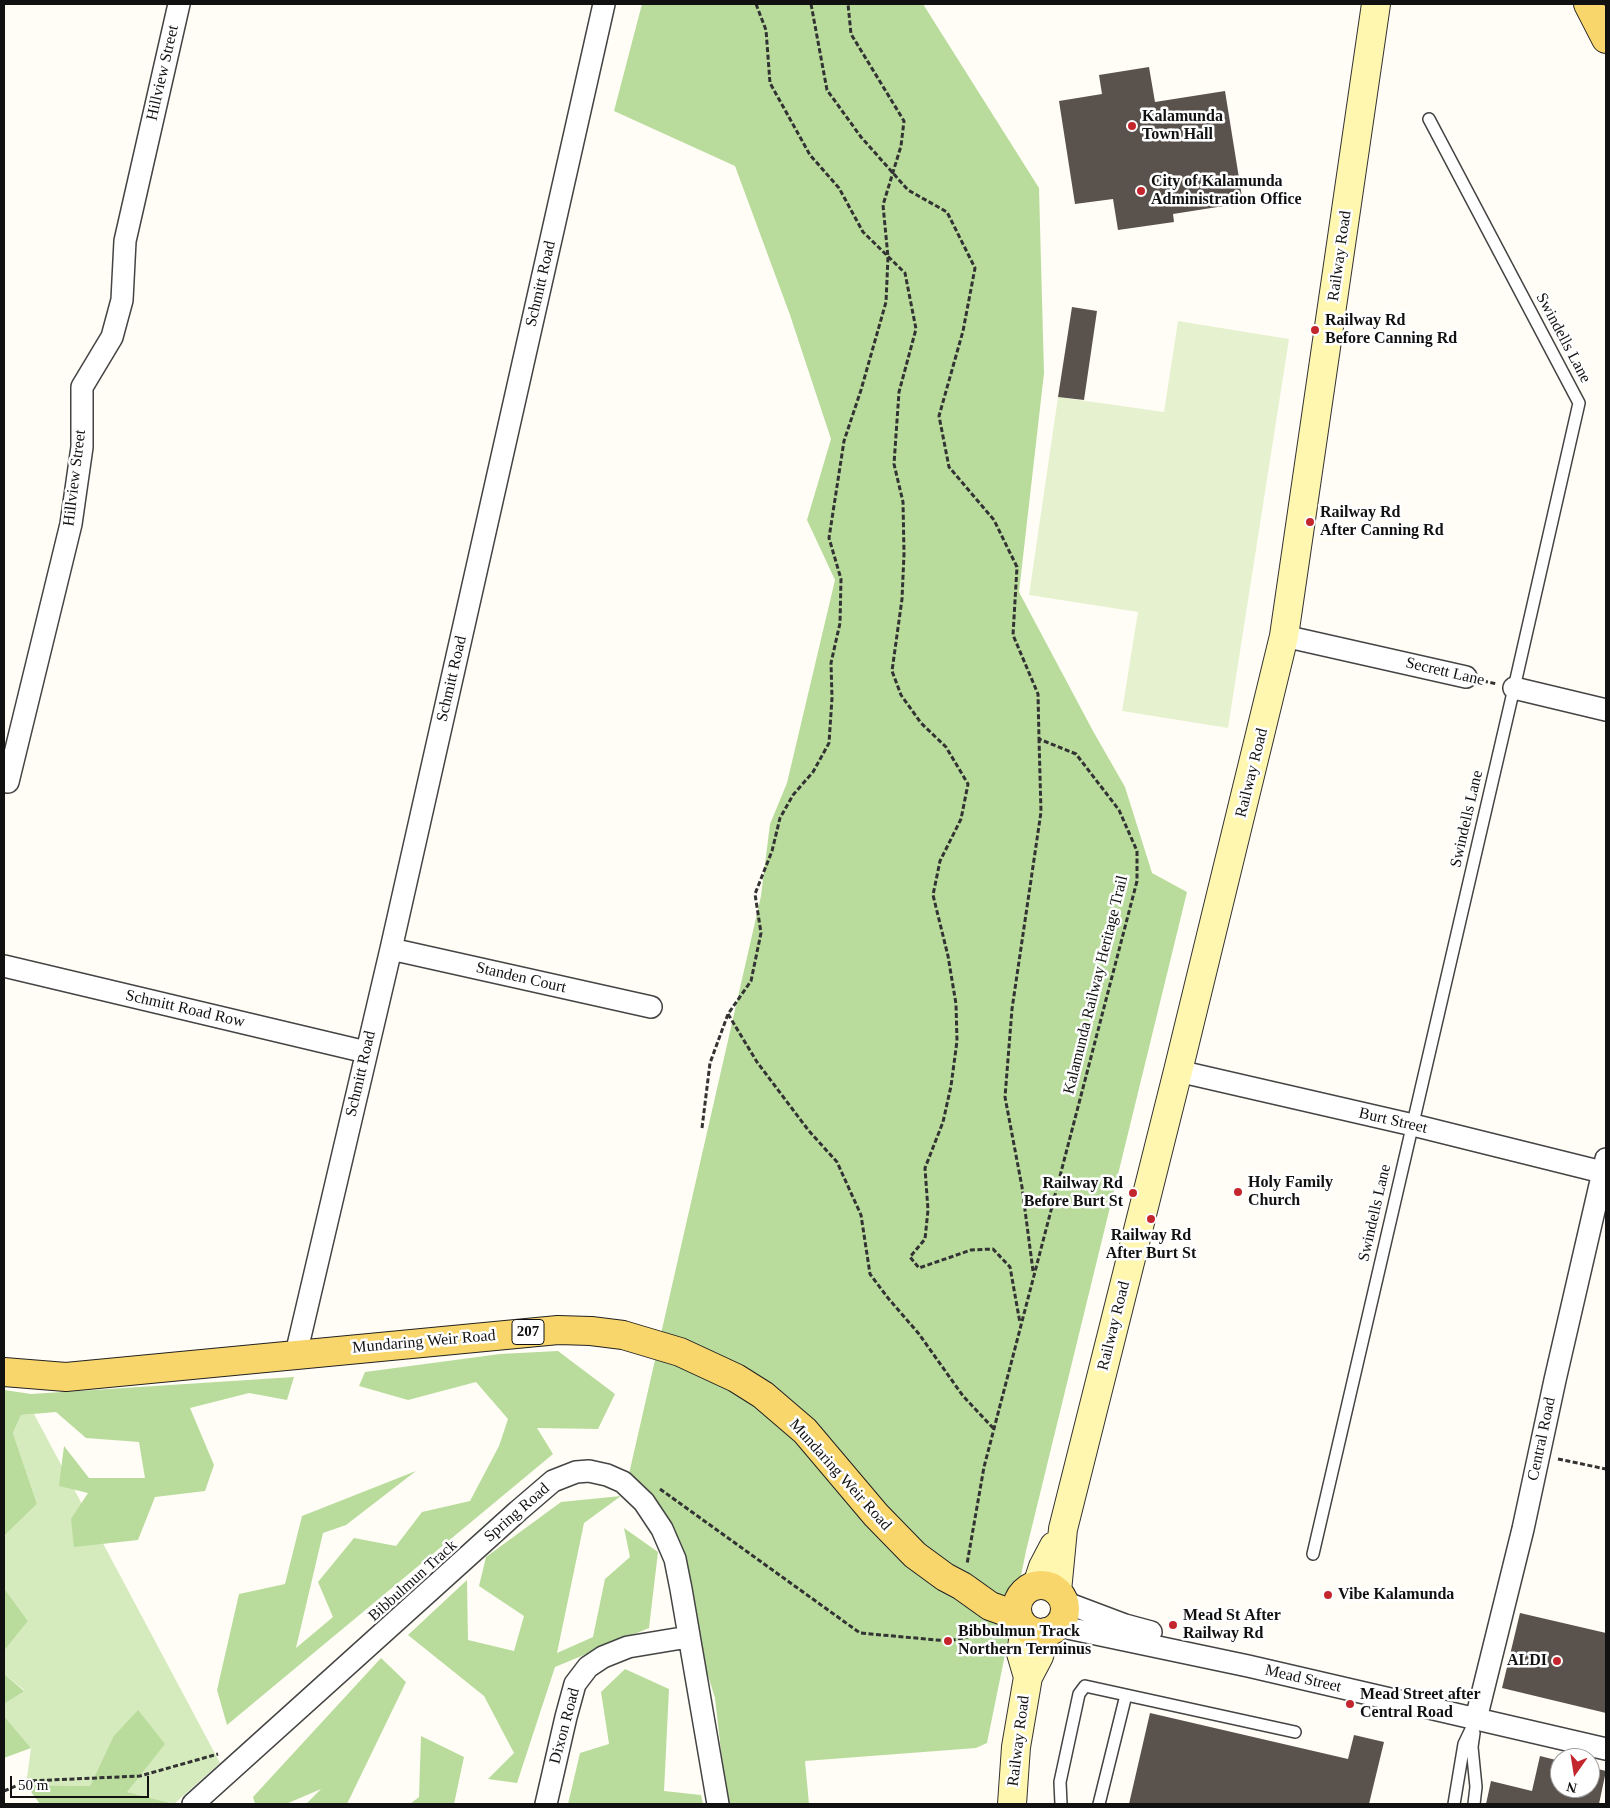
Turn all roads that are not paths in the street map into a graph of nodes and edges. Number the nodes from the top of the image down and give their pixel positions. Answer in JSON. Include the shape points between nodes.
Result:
{"nodes":[{"id":1,"x":179,"y":4,"type":"edge"},
{"id":2,"x":604,"y":4,"type":"edge"},
{"id":3,"x":1376,"y":4,"type":"edge"},
{"id":4,"x":1588,"y":4,"type":"edge"},
{"id":5,"x":1606,"y":39,"type":"edge"},
{"id":6,"x":1429,"y":119,"type":"dead end"},
{"id":7,"x":1284,"y":636,"type":"junction"},
{"id":8,"x":1466,"y":677,"type":"road end"},
{"id":9,"x":1514,"y":688,"type":"junction"},
{"id":10,"x":1606,"y":710,"type":"edge"},
{"id":11,"x":8,"y":782,"type":"dead end"},
{"id":12,"x":391,"y":949,"type":"junction"},
{"id":13,"x":4,"y":966,"type":"edge"},
{"id":14,"x":651,"y":1007,"type":"dead end"},
{"id":15,"x":366,"y":1052,"type":"junction"},
{"id":16,"x":1178,"y":1071,"type":"junction"},
{"id":17,"x":1413,"y":1125,"type":"junction"},
{"id":18,"x":1605,"y":1168,"type":"edge"},
{"id":19,"x":296,"y":1354,"type":"junction"},
{"id":20,"x":4,"y":1372,"type":"edge"},
{"id":21,"x":1314,"y":1554,"type":"dead end"},
{"id":22,"x":1037,"y":1611,"type":"junction"},
{"id":23,"x":688,"y":1637,"type":"junction"},
{"id":24,"x":1126,"y":1695,"type":"junction"},
{"id":25,"x":1478,"y":1713,"type":"junction"},
{"id":26,"x":1295,"y":1732,"type":"dead end"},
{"id":27,"x":1606,"y":1737,"type":"edge"},
{"id":28,"x":1606,"y":1749,"type":"edge"},
{"id":29,"x":193,"y":1804,"type":"edge"},
{"id":30,"x":546,"y":1804,"type":"edge"},
{"id":31,"x":718,"y":1804,"type":"edge"},
{"id":32,"x":1012,"y":1804,"type":"edge"},
{"id":33,"x":1062,"y":1804,"type":"edge"},
{"id":34,"x":1099,"y":1804,"type":"edge"},
{"id":35,"x":1454,"y":1804,"type":"edge"},
{"id":36,"x":1474,"y":1804,"type":"edge"}],
"edges":[{"from":1,"to":11,"type":"street","name":"Hillview Street","via":[[124,241],[122,300],[112,337],[82,387],[82,447],[71,524]]},
{"from":2,"to":12,"type":"street","name":"Schmitt Road"},
{"from":3,"to":7,"type":"street","name":"Railway Road"},
{"from":4,"to":5,"type":"main road"},
{"from":6,"to":9,"type":"lane","name":"Swindells Lane","via":[[1579,403]]},
{"from":7,"to":8,"type":"street","name":"Secrett Lane"},
{"from":7,"to":16,"type":"street","name":"Railway Road"},
{"from":9,"to":10,"type":"street"},
{"from":9,"to":17,"type":"lane","name":"Swindells Lane"},
{"from":12,"to":14,"type":"street","name":"Standen Court"},
{"from":12,"to":15,"type":"street","name":"Schmitt Road"},
{"from":13,"to":15,"type":"street","name":"Schmitt Road Row"},
{"from":15,"to":19,"type":"street","name":"Schmitt Road"},
{"from":16,"to":17,"type":"street","name":"Burt Street"},
{"from":16,"to":22,"type":"street","name":"Railway Road","via":[[1063,1529],[1043,1567]]},
{"from":17,"to":18,"type":"street","name":"Burt Street"},
{"from":17,"to":21,"type":"lane","name":"Swindells Lane"},
{"from":18,"to":25,"type":"street","name":"Central Road"},
{"from":19,"to":20,"type":"main road","name":"Mundaring Weir Road","number":"207","via":[[66,1377]]},
{"from":19,"to":22,"type":"main road","name":"Mundaring Weir Road","number":"207","via":[[558,1330],[623,1336],[680,1352],[736,1378],[782,1410],[805,1431],[895,1536],[944,1577],[990,1606]]},
{"from":22,"to":25,"type":"street","name":"Mead Street","number":"207","via":[[1125,1625]]},
{"from":22,"to":32,"type":"street","name":"Railway Road","via":[[1039,1656],[1028,1677],[1016,1746]]},
{"from":23,"to":29,"type":"street","name":"Spring Road","via":[[674,1559],[662,1530],[644,1502],[623,1482],[589,1471],[576,1472],[553,1481],[518,1511]]},
{"from":23,"to":30,"type":"street","name":"Dixon Road","via":[[628,1647],[602,1657],[588,1667],[575,1684]]},
{"from":23,"to":31,"type":"street","name":"Spring Road"},
{"from":24,"to":26,"type":"lane"},
{"from":24,"to":33,"type":"lane","via":[[1085,1686],[1081,1690],[1060,1782]]},
{"from":24,"to":34,"type":"lane"},
{"from":25,"to":27,"type":"street","name":"Mead Street","number":"207"},
{"from":25,"to":28,"type":"street","name":"Mead Street","number":"207"},
{"from":25,"to":35,"type":"lane","name":"Central Road","via":[[1464,1744]]},
{"from":25,"to":36,"type":"lane","name":"Central Road","via":[[1472,1747],[1476,1787]]}]}
